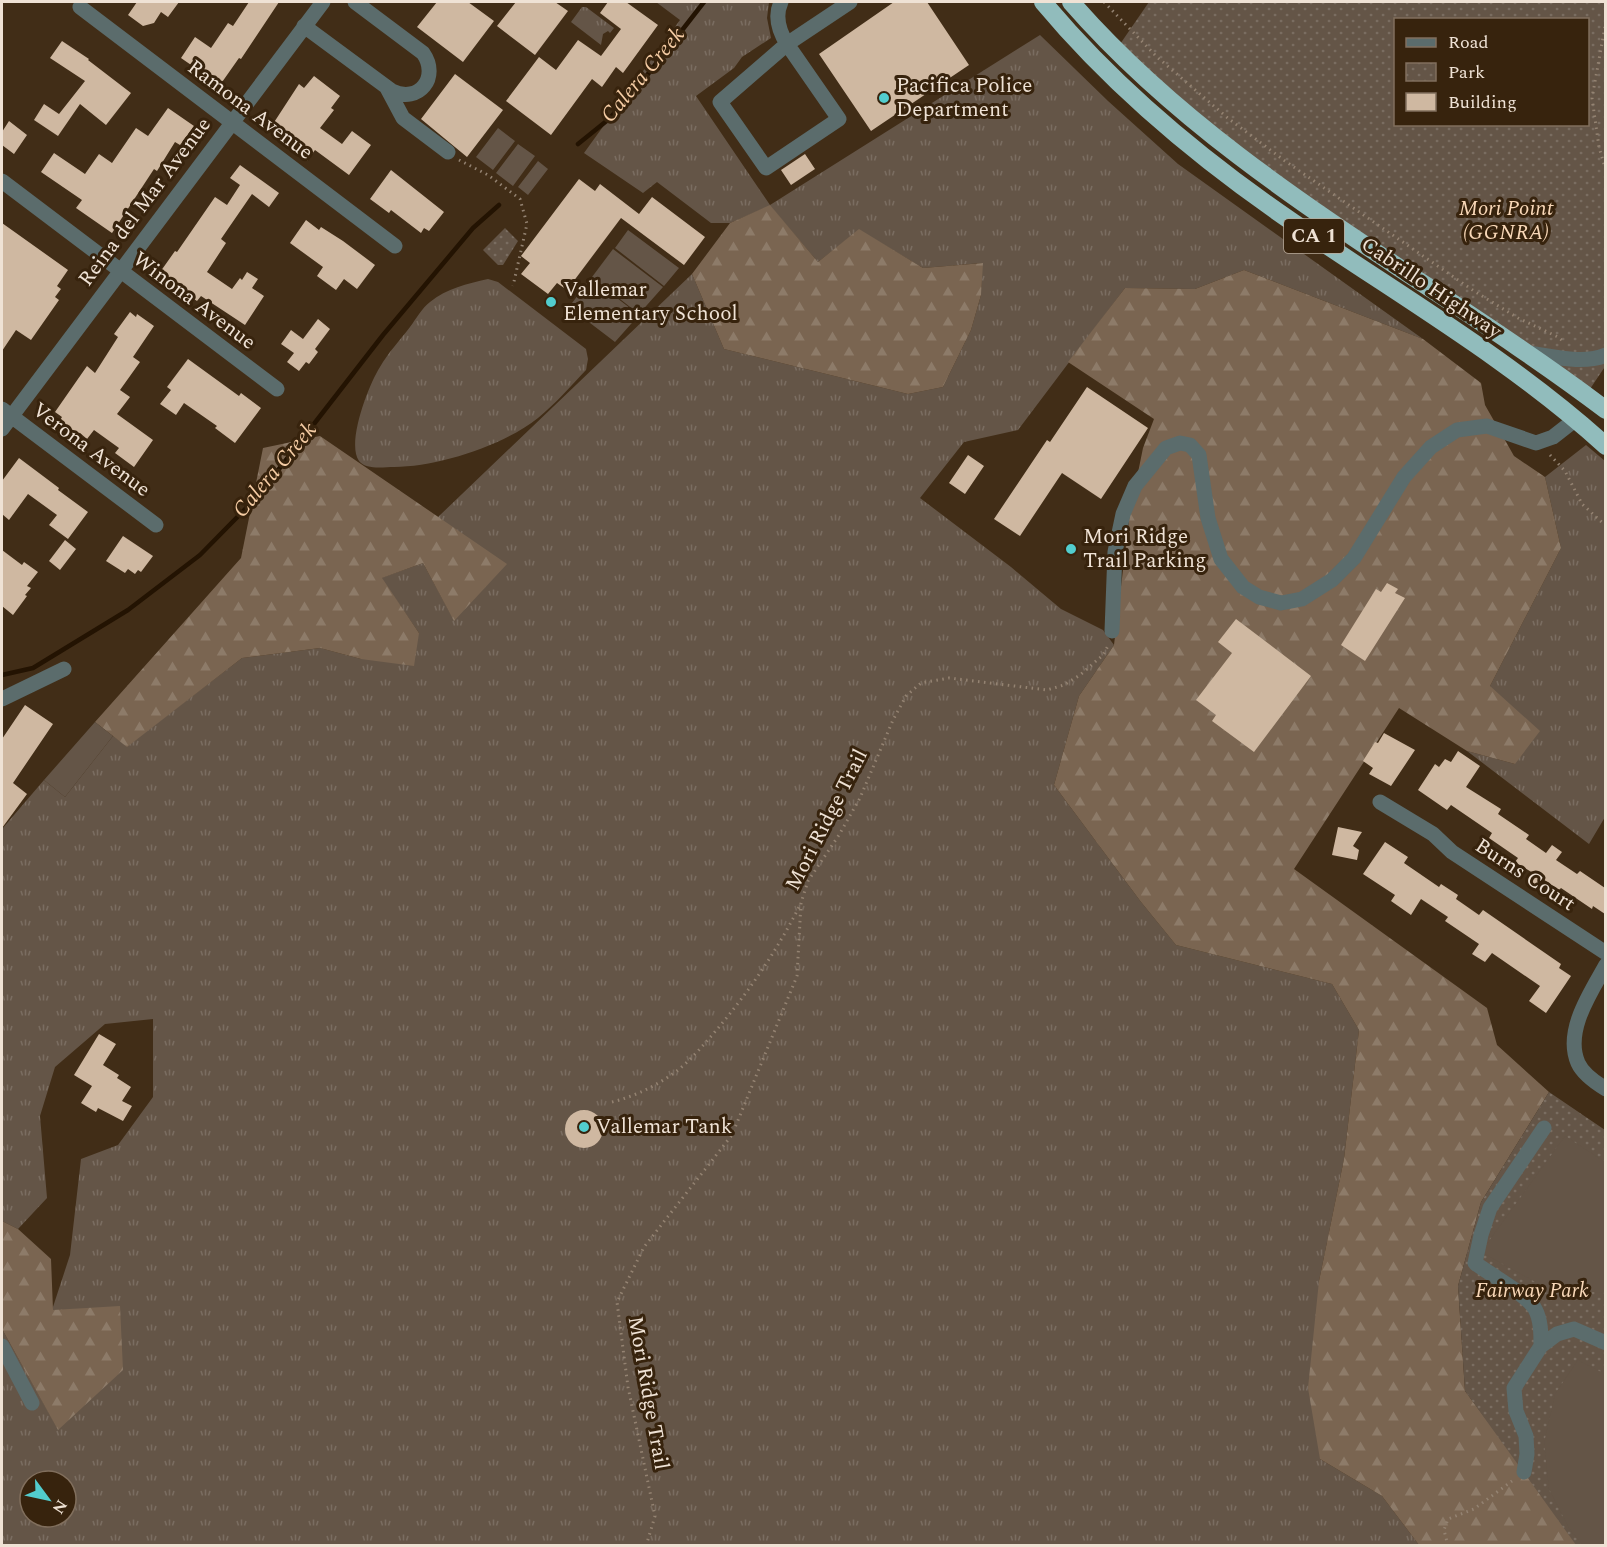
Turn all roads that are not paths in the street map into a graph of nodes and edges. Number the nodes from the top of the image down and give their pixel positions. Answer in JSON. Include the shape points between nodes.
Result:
{"nodes":[{"id":1,"x":323,"y":2,"type":"edge"},
{"id":2,"x":355,"y":2,"type":"edge"},
{"id":3,"x":782,"y":2,"type":"edge"},
{"id":4,"x":850,"y":2,"type":"edge"},
{"id":5,"x":1043,"y":2,"type":"edge"},
{"id":6,"x":1071,"y":2,"type":"edge"},
{"id":7,"x":80,"y":7,"type":"dead end"},
{"id":8,"x":304,"y":26,"type":"junction"},
{"id":9,"x":787,"y":44,"type":"junction"},
{"id":10,"x":387,"y":88,"type":"junction"},
{"id":11,"x":231,"y":123,"type":"junction"},
{"id":12,"x":448,"y":152,"type":"road end"},
{"id":13,"x":2,"y":181,"type":"edge"},
{"id":14,"x":395,"y":246,"type":"dead end"},
{"id":15,"x":120,"y":271,"type":"junction"},
{"id":16,"x":1529,"y":353,"type":"junction"},
{"id":17,"x":1605,"y":355,"type":"edge"},
{"id":18,"x":277,"y":389,"type":"dead end"},
{"id":19,"x":1605,"y":410,"type":"edge"},
{"id":20,"x":5,"y":418,"type":"edge"},
{"id":21,"x":1576,"y":419,"type":"junction"},
{"id":22,"x":1605,"y":446,"type":"edge"},
{"id":23,"x":156,"y":525,"type":"dead end"},
{"id":24,"x":1112,"y":631,"type":"road end"},
{"id":25,"x":64,"y":669,"type":"dead end"},
{"id":26,"x":2,"y":699,"type":"edge"},
{"id":27,"x":1380,"y":802,"type":"dead end"},
{"id":28,"x":1605,"y":953,"type":"edge"},
{"id":29,"x":1605,"y":965,"type":"edge"},
{"id":30,"x":1599,"y":1085,"type":"edge"},
{"id":31,"x":1544,"y":1128,"type":"dead end"},
{"id":32,"x":1605,"y":1343,"type":"edge"},
{"id":33,"x":2,"y":1346,"type":"edge"},
{"id":34,"x":1541,"y":1346,"type":"junction"},
{"id":35,"x":32,"y":1403,"type":"dead end"},
{"id":36,"x":1524,"y":1472,"type":"road end"}],
"edges":[{"from":1,"to":8,"type":"street","name":"Reina del Mar Avenue"},
{"from":2,"to":10,"type":"street","via":[[376,9],[423,53],[430,69],[424,86],[413,94],[402,95]]},
{"from":3,"to":9,"type":"street","via":[[778,30]]},
{"from":4,"to":9,"type":"street"},
{"from":5,"to":21,"type":"highway","name":"Cabrillo Highway","number":"CA 1","via":[[1113,77],[1210,162],[1492,355]]},
{"from":6,"to":16,"type":"highway","name":"Cabrillo Highway","number":"CA 1","via":[[1153,85],[1239,156]]},
{"from":7,"to":11,"type":"street","name":"Ramona Avenue"},
{"from":8,"to":10,"type":"street"},
{"from":8,"to":11,"type":"street","name":"Reina del Mar Avenue"},
{"from":9,"to":9,"type":"street","via":[[720,102],[766,168],[839,119]]},
{"from":10,"to":12,"type":"street","via":[[403,118]]},
{"from":11,"to":14,"type":"street","name":"Ramona Avenue"},
{"from":11,"to":15,"type":"street","name":"Reina del Mar Avenue"},
{"from":13,"to":15,"type":"street","name":"Winona Avenue"},
{"from":15,"to":18,"type":"street","name":"Winona Avenue"},
{"from":15,"to":20,"type":"street","name":"Reina del Mar Avenue"},
{"from":16,"to":17,"type":"street","via":[[1570,358]]},
{"from":16,"to":19,"type":"highway","name":"Cabrillo Highway","number":"CA 1"},
{"from":20,"to":23,"type":"street","name":"Verona Avenue"},
{"from":21,"to":22,"type":"highway","name":"Cabrillo Highway","number":"CA 1"},
{"from":21,"to":24,"type":"street","via":[[1536,443],[1487,426],[1457,430],[1431,447],[1404,477],[1354,558],[1332,580],[1302,599],[1281,603],[1259,597],[1243,587],[1221,559],[1208,518],[1199,455],[1190,445],[1180,443],[1166,448],[1135,486],[1123,514],[1115,552]]},
{"from":25,"to":26,"type":"street"},
{"from":27,"to":28,"type":"street","name":"Burns Court"},
{"from":29,"to":30,"type":"street","via":[[1575,1032],[1578,1064]]},
{"from":31,"to":34,"type":"street","via":[[1490,1208],[1475,1263],[1534,1306],[1541,1324]]},
{"from":32,"to":34,"type":"street","via":[[1574,1329],[1557,1334]]},
{"from":33,"to":35,"type":"street"},
{"from":34,"to":36,"type":"street","via":[[1514,1388],[1516,1411],[1526,1436]]}]}
